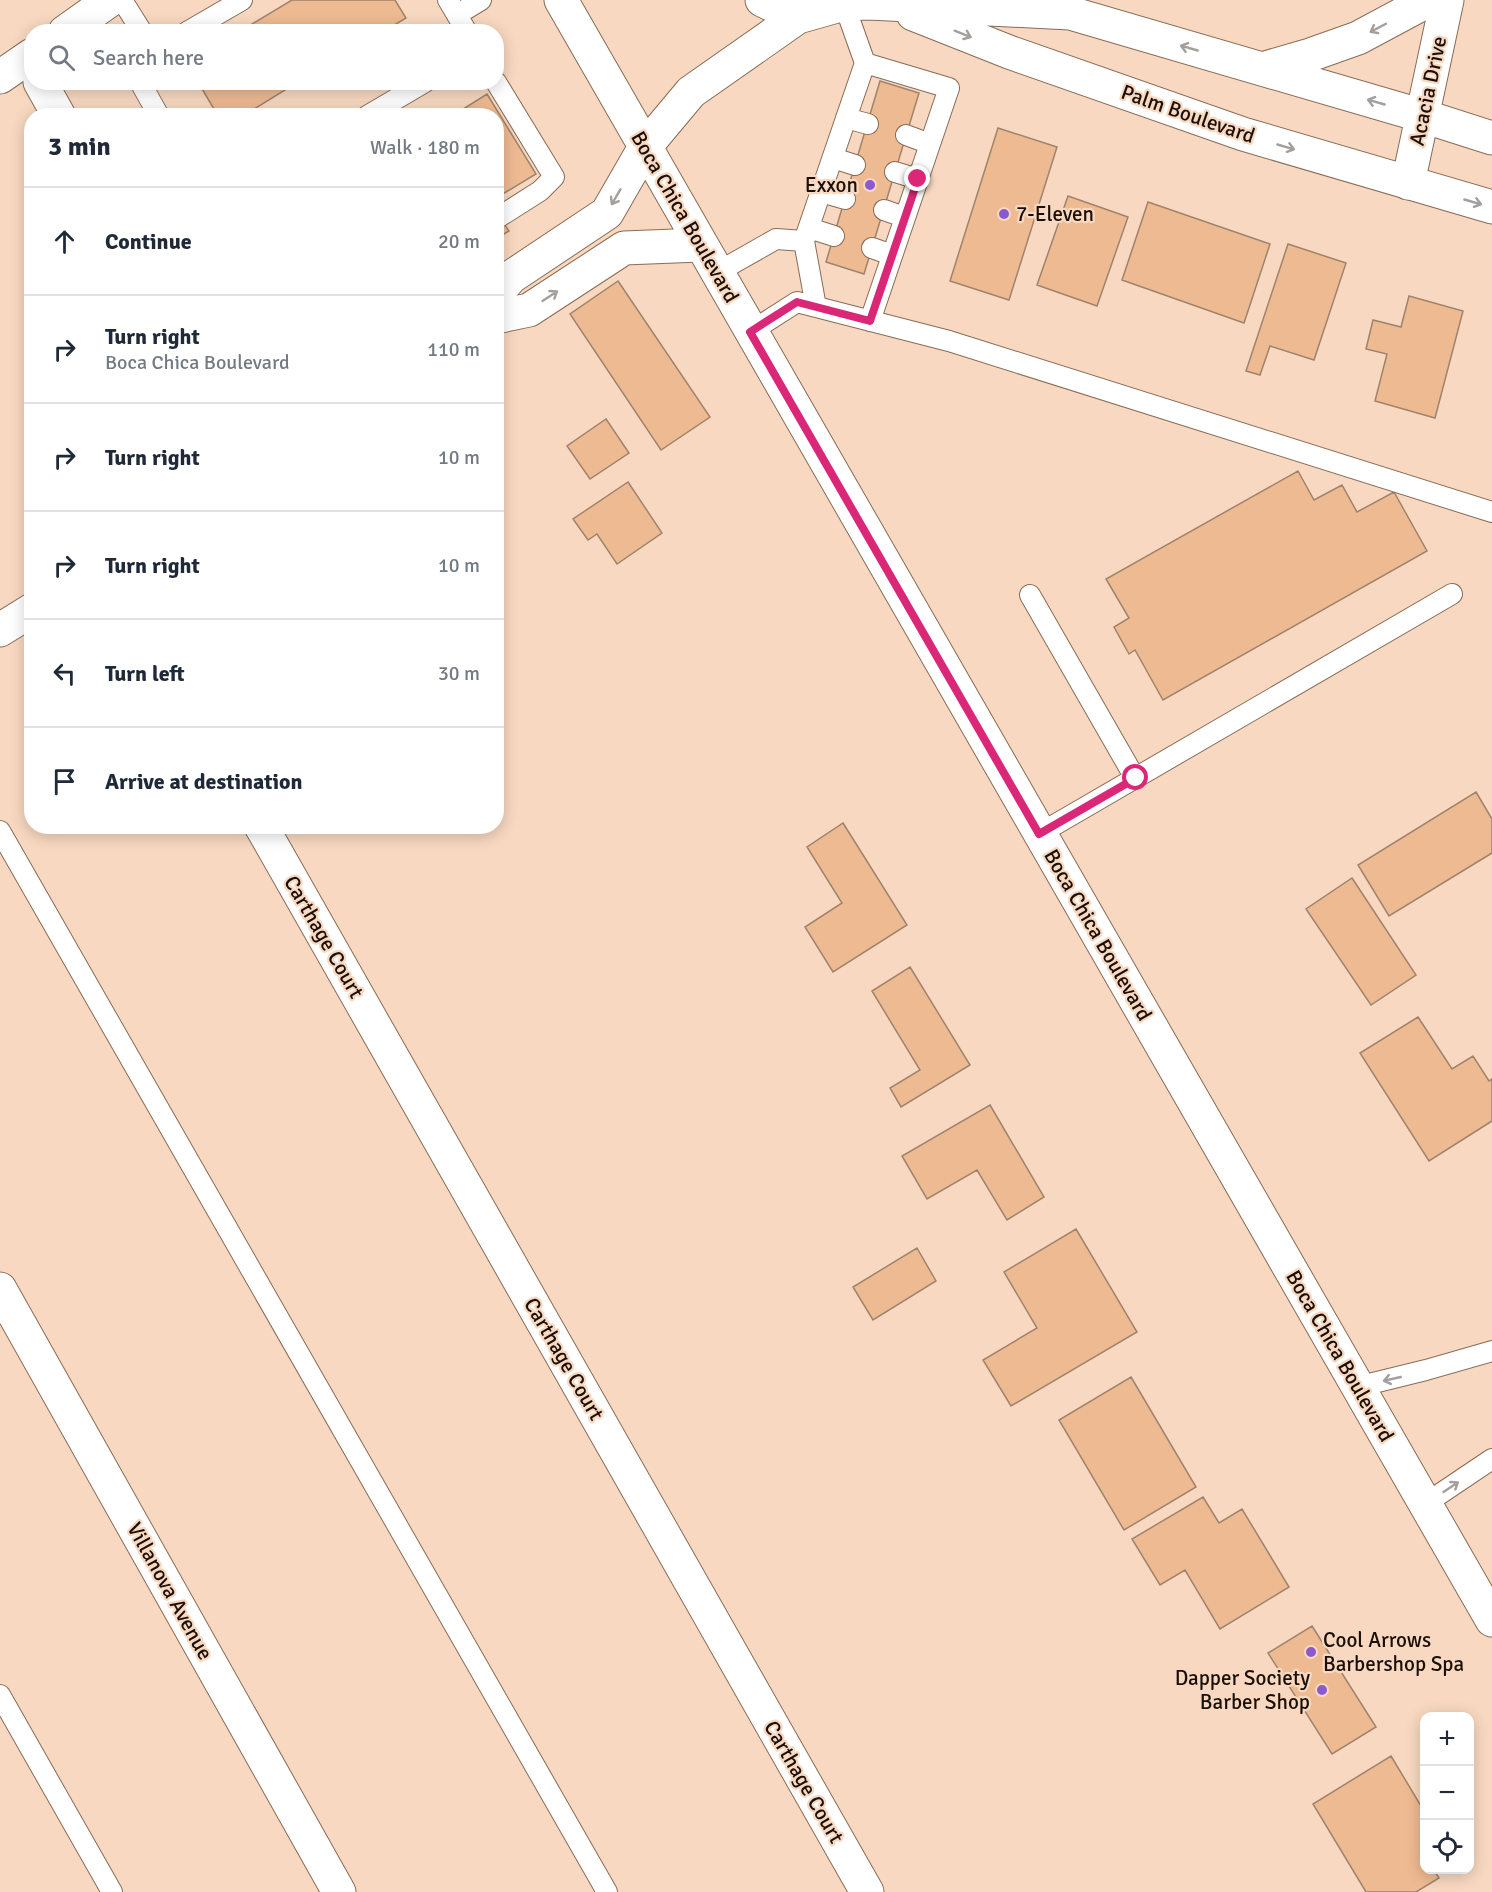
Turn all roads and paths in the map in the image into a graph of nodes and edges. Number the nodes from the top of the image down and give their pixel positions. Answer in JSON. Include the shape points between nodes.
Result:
{"nodes":[{"id":1,"x":110,"y":0,"type":"edge"},
{"id":2,"x":122,"y":0,"type":"edge"},
{"id":3,"x":242,"y":0,"type":"edge"},
{"id":4,"x":481,"y":0,"type":"edge"},
{"id":5,"x":561,"y":0,"type":"edge"},
{"id":6,"x":762,"y":0,"type":"edge"},
{"id":7,"x":1429,"y":0,"type":"edge"},
{"id":8,"x":1447,"y":0,"type":"edge"},
{"id":9,"x":873,"y":2,"type":"edge"},
{"id":10,"x":453,"y":7,"type":"edge"},
{"id":11,"x":798,"y":17,"type":"junction"},
{"id":12,"x":76,"y":24,"type":"edge"},
{"id":13,"x":137,"y":24,"type":"edge"},
{"id":14,"x":201,"y":24,"type":"edge"},
{"id":15,"x":463,"y":24,"type":"edge"},
{"id":16,"x":865,"y":63,"type":"junction"},
{"id":17,"x":1262,"y":69,"type":"junction"},
{"id":18,"x":41,"y":90,"type":"edge"},
{"id":19,"x":144,"y":90,"type":"edge"},
{"id":20,"x":411,"y":90,"type":"edge"},
{"id":21,"x":501,"y":90,"type":"edge"},
{"id":22,"x":54,"y":108,"type":"edge"},
{"id":23,"x":155,"y":108,"type":"edge"},
{"id":24,"x":381,"y":108,"type":"edge"},
{"id":25,"x":1423,"y":116,"type":"junction"},
{"id":26,"x":846,"y":118,"type":"junction"},
{"id":27,"x":868,"y":124,"type":"dead end"},
{"id":28,"x":906,"y":135,"type":"dead end"},
{"id":29,"x":1492,"y":138,"type":"edge"},
{"id":30,"x":930,"y":144,"type":"junction"},
{"id":31,"x":645,"y":147,"type":"junction"},
{"id":32,"x":833,"y":158,"type":"junction"},
{"id":33,"x":855,"y":165,"type":"dead end"},
{"id":34,"x":895,"y":172,"type":"dead end"},
{"id":35,"x":918,"y":179,"type":"junction"},
{"id":36,"x":1408,"y":183,"type":"junction"},
{"id":37,"x":821,"y":192,"type":"junction"},
{"id":38,"x":845,"y":199,"type":"dead end"},
{"id":39,"x":1492,"y":207,"type":"edge"},
{"id":40,"x":884,"y":210,"type":"dead end"},
{"id":41,"x":504,"y":214,"type":"edge"},
{"id":42,"x":904,"y":217,"type":"junction"},
{"id":43,"x":806,"y":235,"type":"junction"},
{"id":44,"x":834,"y":236,"type":"dead end"},
{"id":45,"x":700,"y":245,"type":"junction"},
{"id":46,"x":872,"y":248,"type":"dead end"},
{"id":47,"x":892,"y":255,"type":"junction"},
{"id":48,"x":716,"y":273,"type":"junction"},
{"id":49,"x":504,"y":285,"type":"edge"},
{"id":50,"x":816,"y":307,"type":"junction"},
{"id":51,"x":504,"y":315,"type":"edge"},
{"id":52,"x":870,"y":321,"type":"junction"},
{"id":53,"x":750,"y":332,"type":"junction"},
{"id":54,"x":1492,"y":512,"type":"edge"},
{"id":55,"x":1452,"y":594,"type":"dead end"},
{"id":56,"x":1030,"y":595,"type":"dead end"},
{"id":57,"x":24,"y":615,"type":"edge"},
{"id":58,"x":0,"y":630,"type":"edge"},
{"id":59,"x":1136,"y":778,"type":"junction"},
{"id":60,"x":0,"y":831,"type":"edge"},
{"id":61,"x":266,"y":834,"type":"edge"},
{"id":62,"x":1039,"y":834,"type":"junction"},
{"id":63,"x":0,"y":1289,"type":"edge"},
{"id":64,"x":1492,"y":1351,"type":"edge"},
{"id":65,"x":1357,"y":1387,"type":"junction"},
{"id":66,"x":1487,"y":1468,"type":"edge"},
{"id":67,"x":1425,"y":1504,"type":"junction"},
{"id":68,"x":1492,"y":1620,"type":"edge"},
{"id":69,"x":0,"y":1695,"type":"edge"},
{"id":70,"x":112,"y":1892,"type":"edge"},
{"id":71,"x":339,"y":1892,"type":"edge"},
{"id":72,"x":607,"y":1892,"type":"edge"},
{"id":73,"x":867,"y":1892,"type":"edge"}],
"edges":[{"from":1,"to":12,"type":"main road"},
{"from":2,"to":13,"type":"lane"},
{"from":3,"to":14,"type":"lane"},
{"from":4,"to":10,"type":"lane"},
{"from":5,"to":31,"type":"main road","name":"Boca Chica Boulevard"},
{"from":6,"to":11,"type":"main road"},
{"from":7,"to":17,"type":"main road","one_way":true,"via":[[1358,38]]},
{"from":8,"to":25,"type":"main road","name":"Acacia Drive"},
{"from":9,"to":11,"type":"main road"},
{"from":9,"to":16,"type":"lane"},
{"from":17,"to":9,"type":"main road","one_way":true,"via":[[1070,14]]},
{"from":9,"to":36,"type":"main road","name":"Palm Boulevard","one_way":true,"via":[[1243,134]]},
{"from":10,"to":15,"type":"lane"},
{"from":11,"to":31,"type":"main road","via":[[691,93]]},
{"from":16,"to":26,"type":"lane"},
{"from":16,"to":30,"type":"lane","via":[[949,88]]},
{"from":25,"to":17,"type":"main road","one_way":true},
{"from":18,"to":22,"type":"main road"},
{"from":19,"to":23,"type":"lane"},
{"from":20,"to":24,"type":"lane"},
{"from":21,"to":41,"type":"lane","via":[[554,177]]},
{"from":25,"to":29,"type":"main road"},
{"from":25,"to":36,"type":"main road","name":"Acacia Drive"},
{"from":26,"to":27,"type":"lane"},
{"from":26,"to":32,"type":"lane"},
{"from":28,"to":30,"type":"lane"},
{"from":30,"to":35,"type":"lane"},
{"from":31,"to":45,"type":"main road","name":"Boca Chica Boulevard"},
{"from":31,"to":49,"type":"main road","one_way":true,"via":[[607,213]]},
{"from":32,"to":33,"type":"lane"},
{"from":32,"to":37,"type":"lane"},
{"from":34,"to":35,"type":"lane"},
{"from":35,"to":42,"type":"lane"},
{"from":36,"to":39,"type":"main road","name":"Palm Boulevard","one_way":true},
{"from":37,"to":38,"type":"lane"},
{"from":37,"to":43,"type":"lane"},
{"from":40,"to":42,"type":"lane"},
{"from":42,"to":47,"type":"lane"},
{"from":43,"to":44,"type":"lane"},
{"from":43,"to":48,"type":"lane","via":[[776,239]]},
{"from":43,"to":50,"type":"lane"},
{"from":45,"to":48,"type":"main road","name":"Boca Chica Boulevard"},
{"from":51,"to":45,"type":"main road","one_way":true,"via":[[529,310],[624,248]]},
{"from":46,"to":47,"type":"lane"},
{"from":47,"to":52,"type":"lane"},
{"from":48,"to":53,"type":"main road","name":"Boca Chica Boulevard"},
{"from":50,"to":52,"type":"lane"},
{"from":50,"to":53,"type":"lane","via":[[797,302]]},
{"from":52,"to":54,"type":"lane","via":[[960,345]]},
{"from":53,"to":62,"type":"main road","name":"Boca Chica Boulevard"},
{"from":55,"to":59,"type":"lane"},
{"from":56,"to":59,"type":"lane"},
{"from":57,"to":58,"type":"main road"},
{"from":59,"to":62,"type":"lane"},
{"from":60,"to":72,"type":"lane"},
{"from":61,"to":73,"type":"main road","name":"Carthage Court"},
{"from":62,"to":65,"type":"main road","name":"Boca Chica Boulevard"},
{"from":63,"to":71,"type":"main road","name":"Villanova Avenue"},
{"from":64,"to":65,"type":"lane","one_way":true},
{"from":65,"to":67,"type":"main road","name":"Boca Chica Boulevard"},
{"from":67,"to":66,"type":"lane","one_way":true},
{"from":67,"to":68,"type":"main road","name":"Boca Chica Boulevard"},
{"from":69,"to":70,"type":"lane"}]}
